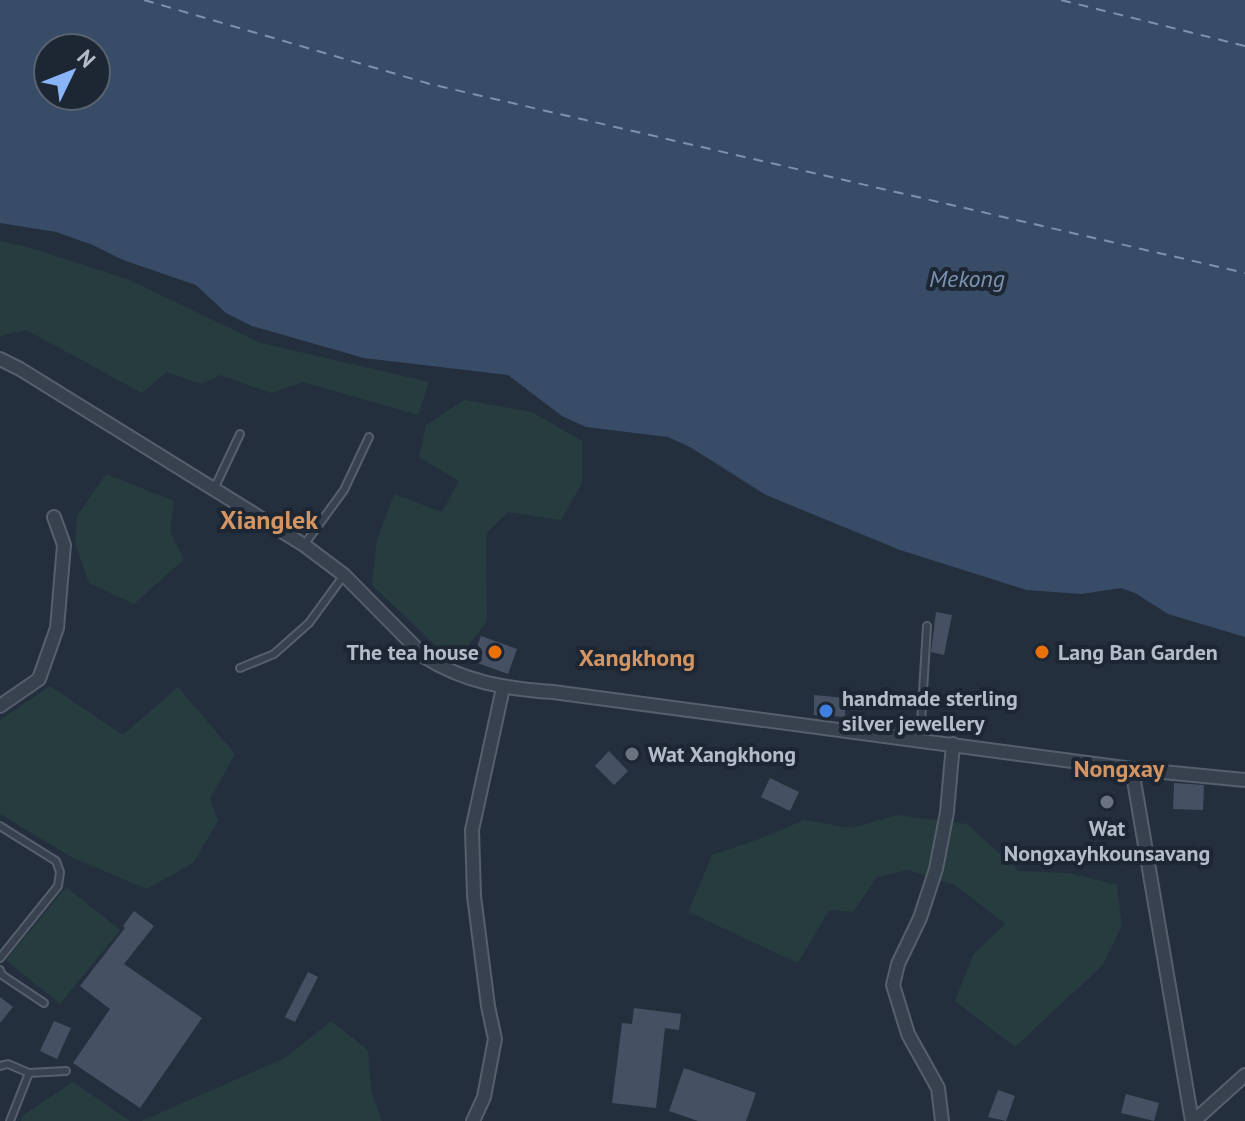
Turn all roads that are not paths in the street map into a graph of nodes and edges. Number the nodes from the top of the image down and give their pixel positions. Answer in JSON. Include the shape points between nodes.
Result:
{"nodes":[{"id":1,"x":0,"y":359,"type":"edge"},
{"id":2,"x":240,"y":434,"type":"dead end"},
{"id":3,"x":369,"y":437,"type":"dead end"},
{"id":4,"x":213,"y":489,"type":"junction"},
{"id":5,"x":54,"y":517,"type":"dead end"},
{"id":6,"x":304,"y":545,"type":"junction"},
{"id":7,"x":344,"y":575,"type":"junction"},
{"id":8,"x":927,"y":626,"type":"dead end"},
{"id":9,"x":240,"y":668,"type":"dead end"},
{"id":10,"x":503,"y":688,"type":"junction"},
{"id":11,"x":0,"y":706,"type":"edge"},
{"id":12,"x":920,"y":740,"type":"junction"},
{"id":13,"x":953,"y":744,"type":"junction"},
{"id":14,"x":1132,"y":769,"type":"junction"},
{"id":15,"x":1245,"y":780,"type":"edge"},
{"id":16,"x":0,"y":826,"type":"edge"},
{"id":17,"x":0,"y":958,"type":"edge"},
{"id":18,"x":0,"y":970,"type":"edge"},
{"id":19,"x":44,"y":1003,"type":"dead end"},
{"id":20,"x":0,"y":1066,"type":"edge"},
{"id":21,"x":66,"y":1071,"type":"dead end"},
{"id":22,"x":29,"y":1073,"type":"junction"},
{"id":23,"x":1245,"y":1075,"type":"edge"},
{"id":24,"x":1206,"y":1110,"type":"junction"},
{"id":25,"x":10,"y":1121,"type":"edge"},
{"id":26,"x":473,"y":1121,"type":"edge"},
{"id":27,"x":942,"y":1121,"type":"edge"},
{"id":28,"x":1193,"y":1121,"type":"edge"},
{"id":29,"x":1216,"y":1121,"type":"edge"}],
"edges":[{"from":1,"to":4,"type":"street"},
{"from":2,"to":4,"type":"lane"},
{"from":3,"to":6,"type":"lane","via":[[344,490]]},
{"from":4,"to":6,"type":"street"},
{"from":5,"to":11,"type":"street","via":[[64,545],[57,628],[39,679]]},
{"from":6,"to":7,"type":"street"},
{"from":7,"to":9,"type":"lane","via":[[309,623],[274,654]]},
{"from":7,"to":10,"type":"street","via":[[425,657]]},
{"from":8,"to":12,"type":"lane"},
{"from":10,"to":12,"type":"street"},
{"from":10,"to":26,"type":"street","via":[[472,830],[474,896],[495,1039],[484,1097]]},
{"from":12,"to":13,"type":"street"},
{"from":13,"to":14,"type":"street"},
{"from":13,"to":27,"type":"street","via":[[936,869],[893,985],[908,1034],[938,1088]]},
{"from":14,"to":15,"type":"street"},
{"from":14,"to":28,"type":"street"},
{"from":16,"to":17,"type":"lane","via":[[56,861],[60,872],[58,886]]},
{"from":18,"to":19,"type":"lane"},
{"from":20,"to":22,"type":"lane"},
{"from":21,"to":22,"type":"lane"},
{"from":22,"to":25,"type":"lane"},
{"from":23,"to":24,"type":"street"},
{"from":24,"to":28,"type":"street"},
{"from":24,"to":29,"type":"street"}]}
